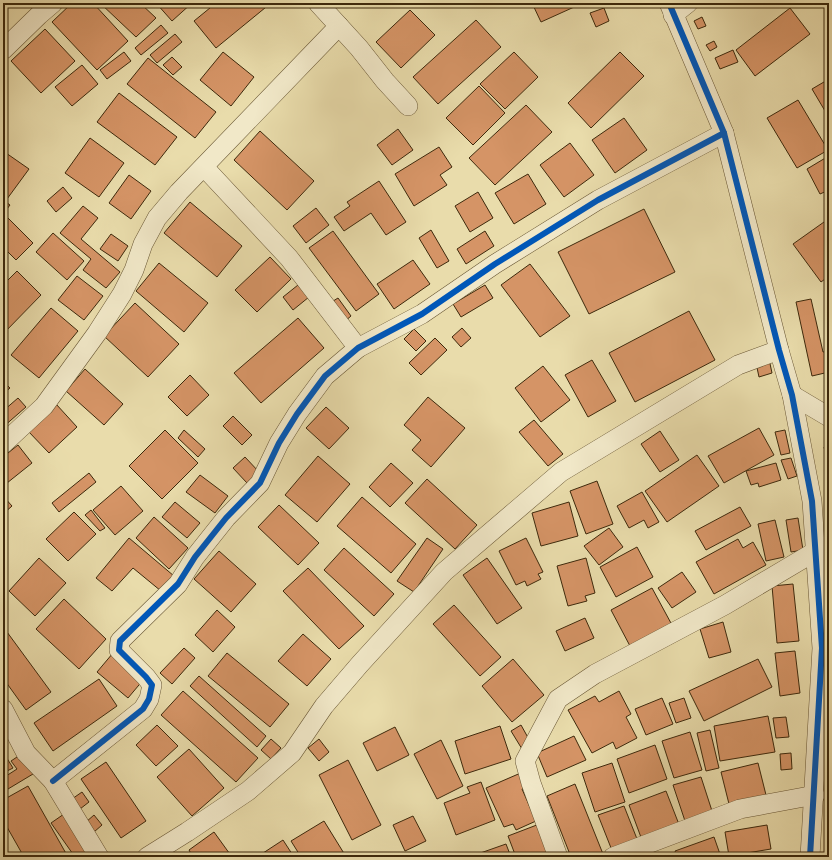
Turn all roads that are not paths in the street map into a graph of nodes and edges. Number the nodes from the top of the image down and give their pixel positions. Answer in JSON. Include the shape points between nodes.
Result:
{"nodes":[{"id":1,"x":52,"y":3,"type":"edge"},
{"id":2,"x":318,"y":3,"type":"edge"},
{"id":3,"x":688,"y":3,"type":"edge"},
{"id":4,"x":671,"y":9,"type":"edge"},
{"id":5,"x":339,"y":26,"type":"junction"},
{"id":6,"x":3,"y":50,"type":"edge"},
{"id":7,"x":408,"y":106,"type":"dead end"},
{"id":8,"x":724,"y":133,"type":"junction"},
{"id":9,"x":204,"y":167,"type":"junction"},
{"id":10,"x":358,"y":348,"type":"junction"},
{"id":11,"x":779,"y":350,"type":"junction"},
{"id":12,"x":792,"y":396,"type":"junction"},
{"id":13,"x":829,"y":417,"type":"edge"},
{"id":14,"x":3,"y":444,"type":"edge"},
{"id":15,"x":816,"y":551,"type":"junction"},
{"id":16,"x":824,"y":700,"type":"edge"},
{"id":17,"x":3,"y":709,"type":"edge"},
{"id":18,"x":53,"y":782,"type":"junction"},
{"id":19,"x":815,"y":795,"type":"junction"},
{"id":20,"x":99,"y":857,"type":"edge"},
{"id":21,"x":147,"y":857,"type":"edge"},
{"id":22,"x":558,"y":857,"type":"edge"},
{"id":23,"x":613,"y":857,"type":"edge"},
{"id":24,"x":810,"y":857,"type":"edge"}],
"edges":[{"from":1,"to":6,"type":"street"},
{"from":2,"to":5,"type":"street"},
{"from":3,"to":4,"type":"street"},
{"from":4,"to":8,"type":"street"},
{"from":5,"to":7,"type":"street"},
{"from":5,"to":9,"type":"street"},
{"from":8,"to":10,"type":"street","via":[[598,200],[495,264],[422,314]]},
{"from":8,"to":11,"type":"street"},
{"from":9,"to":10,"type":"street","via":[[289,258]]},
{"from":9,"to":14,"type":"street","via":[[157,218],[122,294],[97,333],[44,406]]},
{"from":10,"to":18,"type":"street","via":[[325,376],[279,443],[260,483],[226,518],[195,557],[178,584],[120,641],[120,650],[152,685],[150,699],[143,709]]},
{"from":11,"to":12,"type":"street"},
{"from":11,"to":21,"type":"street","via":[[738,365],[561,472],[444,572],[324,706],[292,752],[248,791]]},
{"from":12,"to":13,"type":"street"},
{"from":12,"to":15,"type":"street","via":[[812,501]]},
{"from":15,"to":16,"type":"street"},
{"from":15,"to":22,"type":"street","via":[[725,605],[595,674],[558,699],[525,761]]},
{"from":16,"to":19,"type":"street"},
{"from":17,"to":18,"type":"street","via":[[26,753]]},
{"from":18,"to":20,"type":"street"},
{"from":19,"to":23,"type":"street","via":[[740,809]]},
{"from":19,"to":24,"type":"street"}]}
